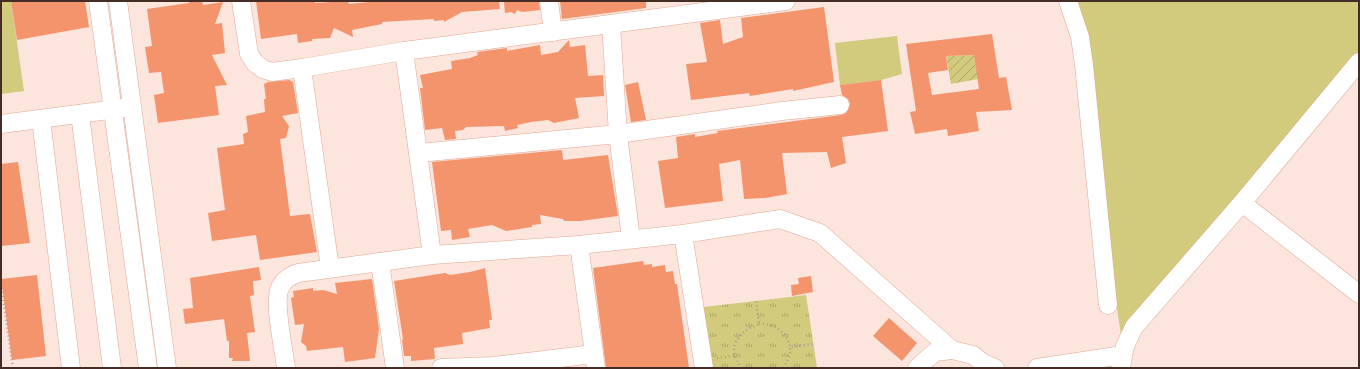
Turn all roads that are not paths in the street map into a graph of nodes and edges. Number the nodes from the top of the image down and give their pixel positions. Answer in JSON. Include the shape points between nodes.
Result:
{"nodes":[{"id":1,"x":98,"y":1,"type":"edge"},
{"id":2,"x":118,"y":1,"type":"edge"},
{"id":3,"x":241,"y":1,"type":"edge"},
{"id":4,"x":549,"y":1,"type":"edge"},
{"id":5,"x":786,"y":1,"type":"edge"},
{"id":6,"x":1068,"y":1,"type":"edge"},
{"id":7,"x":611,"y":24,"type":"junction"},
{"id":8,"x":553,"y":32,"type":"junction"},
{"id":9,"x":404,"y":51,"type":"junction"},
{"id":10,"x":1359,"y":62,"type":"edge"},
{"id":11,"x":302,"y":68,"type":"junction"},
{"id":12,"x":840,"y":105,"type":"dead end"},
{"id":13,"x":133,"y":107,"type":"junction"},
{"id":14,"x":113,"y":110,"type":"junction"},
{"id":15,"x":80,"y":114,"type":"junction"},
{"id":16,"x":41,"y":119,"type":"junction"},
{"id":17,"x":1,"y":124,"type":"edge"},
{"id":18,"x":618,"y":134,"type":"junction"},
{"id":19,"x":419,"y":153,"type":"junction"},
{"id":20,"x":1242,"y":203,"type":"junction"},
{"id":21,"x":683,"y":234,"type":"junction"},
{"id":22,"x":631,"y":239,"type":"junction"},
{"id":23,"x":579,"y":245,"type":"junction"},
{"id":24,"x":432,"y":255,"type":"junction"},
{"id":25,"x":380,"y":262,"type":"junction"},
{"id":26,"x":330,"y":268,"type":"junction"},
{"id":27,"x":1359,"y":294,"type":"edge"},
{"id":28,"x":1108,"y":306,"type":"dead end"},
{"id":29,"x":952,"y":350,"type":"junction"},
{"id":30,"x":595,"y":361,"type":"edge"},
{"id":31,"x":1122,"y":361,"type":"edge"},
{"id":32,"x":494,"y":367,"type":"edge"},
{"id":33,"x":71,"y":368,"type":"edge"},
{"id":34,"x":112,"y":368,"type":"edge"},
{"id":35,"x":148,"y":368,"type":"edge"},
{"id":36,"x":167,"y":368,"type":"edge"},
{"id":37,"x":286,"y":368,"type":"edge"},
{"id":38,"x":395,"y":368,"type":"edge"},
{"id":39,"x":441,"y":368,"type":"edge"},
{"id":40,"x":704,"y":368,"type":"edge"},
{"id":41,"x":917,"y":368,"type":"edge"},
{"id":42,"x":995,"y":368,"type":"edge"},
{"id":43,"x":1037,"y":368,"type":"edge"}],
"edges":[{"from":1,"to":14,"type":"street"},
{"from":2,"to":13,"type":"street"},
{"from":3,"to":11,"type":"street","via":[[250,54],[255,63],[262,69],[272,72]]},
{"from":4,"to":8,"type":"street"},
{"from":5,"to":7,"type":"street"},
{"from":6,"to":28,"type":"street","via":[[1080,37],[1084,65]]},
{"from":7,"to":8,"type":"street"},
{"from":7,"to":18,"type":"street"},
{"from":8,"to":9,"type":"street"},
{"from":9,"to":11,"type":"street"},
{"from":9,"to":19,"type":"street"},
{"from":10,"to":20,"type":"street"},
{"from":11,"to":26,"type":"street"},
{"from":12,"to":18,"type":"street"},
{"from":13,"to":14,"type":"street"},
{"from":13,"to":36,"type":"street"},
{"from":14,"to":15,"type":"street"},
{"from":14,"to":35,"type":"street"},
{"from":15,"to":16,"type":"street"},
{"from":15,"to":34,"type":"street"},
{"from":16,"to":17,"type":"street"},
{"from":16,"to":33,"type":"street"},
{"from":18,"to":19,"type":"street"},
{"from":18,"to":22,"type":"street"},
{"from":19,"to":24,"type":"street"},
{"from":20,"to":27,"type":"street"},
{"from":20,"to":31,"type":"street","via":[[1134,327],[1128,337]]},
{"from":21,"to":22,"type":"street"},
{"from":21,"to":29,"type":"street","via":[[780,219],[820,233]]},
{"from":21,"to":40,"type":"street"},
{"from":22,"to":23,"type":"street"},
{"from":23,"to":24,"type":"street"},
{"from":23,"to":30,"type":"street"},
{"from":24,"to":25,"type":"street"},
{"from":25,"to":26,"type":"street"},
{"from":25,"to":38,"type":"street"},
{"from":26,"to":37,"type":"street","via":[[292,275],[279,288],[277,301]]},
{"from":29,"to":41,"type":"street","via":[[935,352]]},
{"from":29,"to":42,"type":"street","via":[[974,355],[983,363]]},
{"from":30,"to":32,"type":"street"},
{"from":31,"to":43,"type":"street"},
{"from":32,"to":39,"type":"street"}]}
